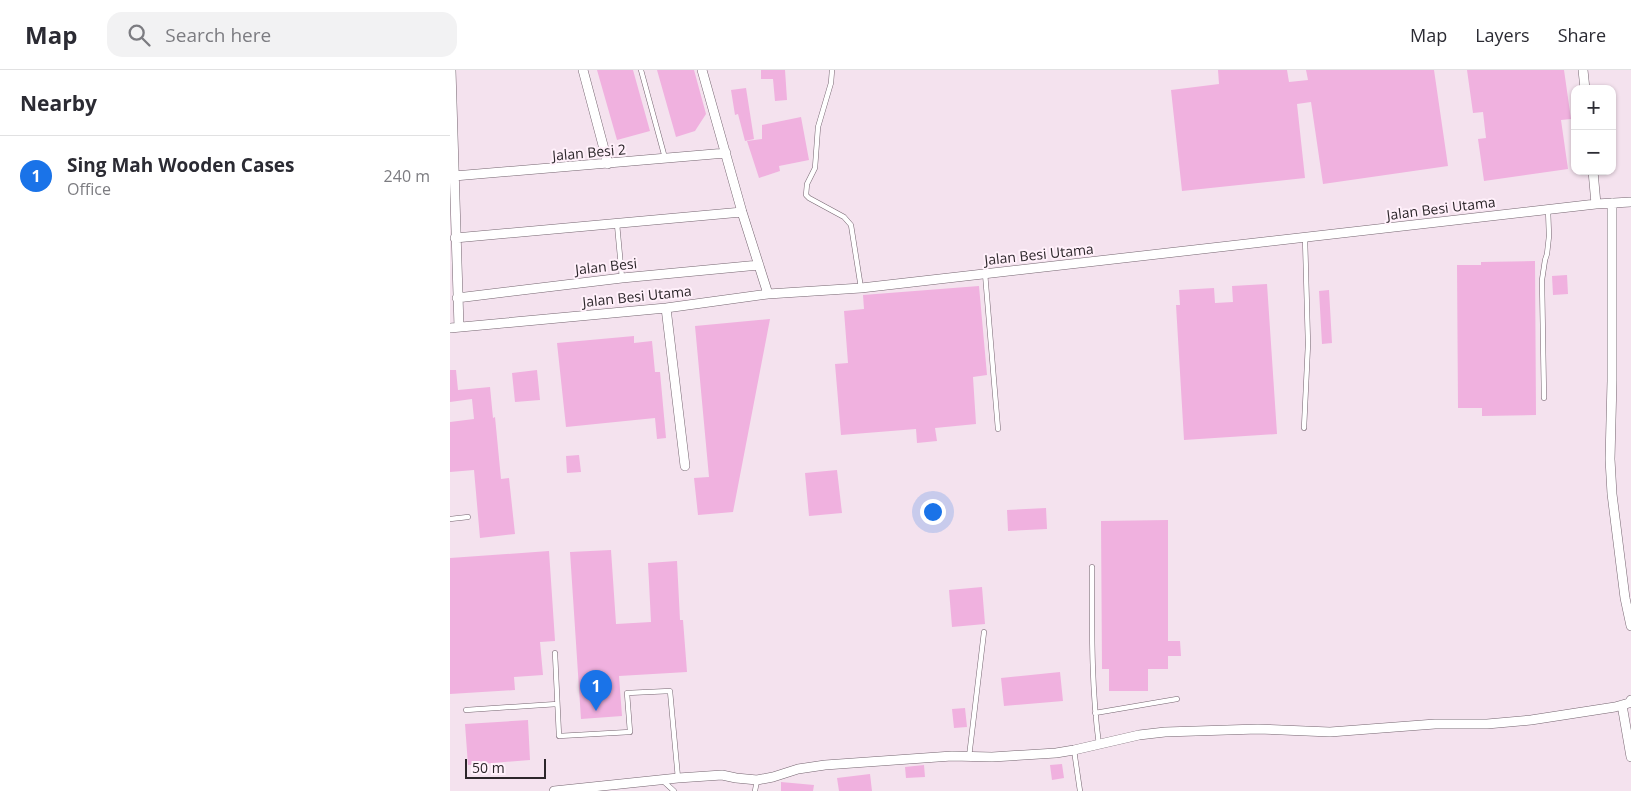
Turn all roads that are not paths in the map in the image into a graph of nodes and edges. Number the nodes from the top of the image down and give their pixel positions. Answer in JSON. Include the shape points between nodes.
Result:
{"nodes":[{"id":1,"x":451,"y":70,"type":"edge"},
{"id":2,"x":583,"y":70,"type":"edge"},
{"id":3,"x":641,"y":70,"type":"edge"},
{"id":4,"x":702,"y":70,"type":"edge"},
{"id":5,"x":832,"y":70,"type":"edge"},
{"id":6,"x":1583,"y":70,"type":"edge"},
{"id":7,"x":1585,"y":85,"type":"edge"},
{"id":8,"x":726,"y":153,"type":"junction"},
{"id":9,"x":665,"y":159,"type":"junction"},
{"id":10,"x":608,"y":164,"type":"junction"},
{"id":11,"x":1593,"y":175,"type":"edge"},
{"id":12,"x":454,"y":176,"type":"junction"},
{"id":13,"x":1631,"y":202,"type":"edge"},
{"id":14,"x":1612,"y":203,"type":"junction"},
{"id":15,"x":1596,"y":204,"type":"junction"},
{"id":16,"x":1548,"y":209,"type":"junction"},
{"id":17,"x":742,"y":212,"type":"junction"},
{"id":18,"x":617,"y":222,"type":"junction"},
{"id":19,"x":455,"y":238,"type":"junction"},
{"id":20,"x":1305,"y":238,"type":"junction"},
{"id":21,"x":758,"y":265,"type":"junction"},
{"id":22,"x":985,"y":274,"type":"junction"},
{"id":23,"x":622,"y":278,"type":"junction"},
{"id":24,"x":861,"y":288,"type":"junction"},
{"id":25,"x":768,"y":294,"type":"junction"},
{"id":26,"x":457,"y":298,"type":"junction"},
{"id":27,"x":666,"y":308,"type":"junction"},
{"id":28,"x":454,"y":328,"type":"edge"},
{"id":29,"x":1544,"y":398,"type":"dead end"},
{"id":30,"x":1304,"y":428,"type":"dead end"},
{"id":31,"x":998,"y":429,"type":"dead end"},
{"id":32,"x":685,"y":466,"type":"dead end"},
{"id":33,"x":468,"y":517,"type":"dead end"},
{"id":34,"x":450,"y":518,"type":"edge"},
{"id":35,"x":1092,"y":567,"type":"dead end"},
{"id":36,"x":1631,"y":626,"type":"edge"},
{"id":37,"x":984,"y":632,"type":"dead end"},
{"id":38,"x":555,"y":653,"type":"dead end"},
{"id":39,"x":1177,"y":699,"type":"dead end"},
{"id":40,"x":1631,"y":700,"type":"edge"},
{"id":41,"x":557,"y":704,"type":"junction"},
{"id":42,"x":1622,"y":705,"type":"junction"},
{"id":43,"x":466,"y":710,"type":"dead end"},
{"id":44,"x":1095,"y":713,"type":"junction"},
{"id":45,"x":1099,"y":745,"type":"junction"},
{"id":46,"x":1074,"y":750,"type":"junction"},
{"id":47,"x":970,"y":757,"type":"junction"},
{"id":48,"x":1631,"y":757,"type":"edge"},
{"id":49,"x":678,"y":778,"type":"junction"},
{"id":50,"x":662,"y":780,"type":"junction"},
{"id":51,"x":757,"y":780,"type":"junction"},
{"id":52,"x":554,"y":791,"type":"edge"},
{"id":53,"x":674,"y":791,"type":"edge"},
{"id":54,"x":755,"y":791,"type":"edge"},
{"id":55,"x":1080,"y":791,"type":"edge"}],
"edges":[{"from":1,"to":12,"type":"street"},
{"from":2,"to":10,"type":"street"},
{"from":3,"to":9,"type":"lane"},
{"from":4,"to":8,"type":"street"},
{"from":5,"to":24,"type":"lane","via":[[818,127],[815,168],[807,184],[806,195],[850,225]]},
{"from":6,"to":7,"type":"street"},
{"from":8,"to":9,"type":"street","name":"Jalan Besi 2"},
{"from":8,"to":17,"type":"street"},
{"from":9,"to":10,"type":"street","name":"Jalan Besi 2"},
{"from":10,"to":12,"type":"street","name":"Jalan Besi 2"},
{"from":11,"to":15,"type":"street"},
{"from":12,"to":19,"type":"street"},
{"from":13,"to":14,"type":"street","name":"Jalan Besi Utama"},
{"from":14,"to":15,"type":"street","name":"Jalan Besi Utama"},
{"from":14,"to":36,"type":"street","via":[[1610,459]]},
{"from":15,"to":16,"type":"street","name":"Jalan Besi Utama"},
{"from":16,"to":20,"type":"street","name":"Jalan Besi Utama"},
{"from":16,"to":29,"type":"lane","via":[[1549,236],[1542,280]]},
{"from":17,"to":18,"type":"street"},
{"from":17,"to":21,"type":"street"},
{"from":18,"to":19,"type":"street"},
{"from":18,"to":23,"type":"lane"},
{"from":19,"to":26,"type":"street"},
{"from":20,"to":22,"type":"street","name":"Jalan Besi Utama"},
{"from":20,"to":30,"type":"lane","via":[[1308,344]]},
{"from":21,"to":23,"type":"street","name":"Jalan Besi"},
{"from":21,"to":25,"type":"street"},
{"from":22,"to":24,"type":"street","name":"Jalan Besi Utama"},
{"from":22,"to":31,"type":"lane"},
{"from":23,"to":26,"type":"street","name":"Jalan Besi"},
{"from":24,"to":25,"type":"street","name":"Jalan Besi Utama"},
{"from":25,"to":27,"type":"street","name":"Jalan Besi Utama"},
{"from":26,"to":28,"type":"street"},
{"from":27,"to":28,"type":"street","name":"Jalan Besi Utama"},
{"from":27,"to":32,"type":"street"},
{"from":33,"to":34,"type":"lane"},
{"from":35,"to":44,"type":"lane"},
{"from":37,"to":47,"type":"lane"},
{"from":38,"to":41,"type":"lane"},
{"from":39,"to":44,"type":"lane"},
{"from":40,"to":42,"type":"street"},
{"from":41,"to":43,"type":"lane"},
{"from":41,"to":49,"type":"lane","via":[[559,736],[630,732],[627,693],[670,691]]},
{"from":42,"to":45,"type":"street","via":[[1487,724],[1435,724],[1330,732],[1258,729],[1166,732]]},
{"from":42,"to":48,"type":"street"},
{"from":44,"to":45,"type":"lane"},
{"from":45,"to":46,"type":"street"},
{"from":46,"to":47,"type":"street"},
{"from":46,"to":55,"type":"lane"},
{"from":47,"to":51,"type":"street","via":[[825,765]]},
{"from":49,"to":50,"type":"street"},
{"from":49,"to":51,"type":"street","via":[[722,775]]},
{"from":50,"to":52,"type":"street"},
{"from":50,"to":53,"type":"lane"},
{"from":51,"to":54,"type":"lane"}]}
